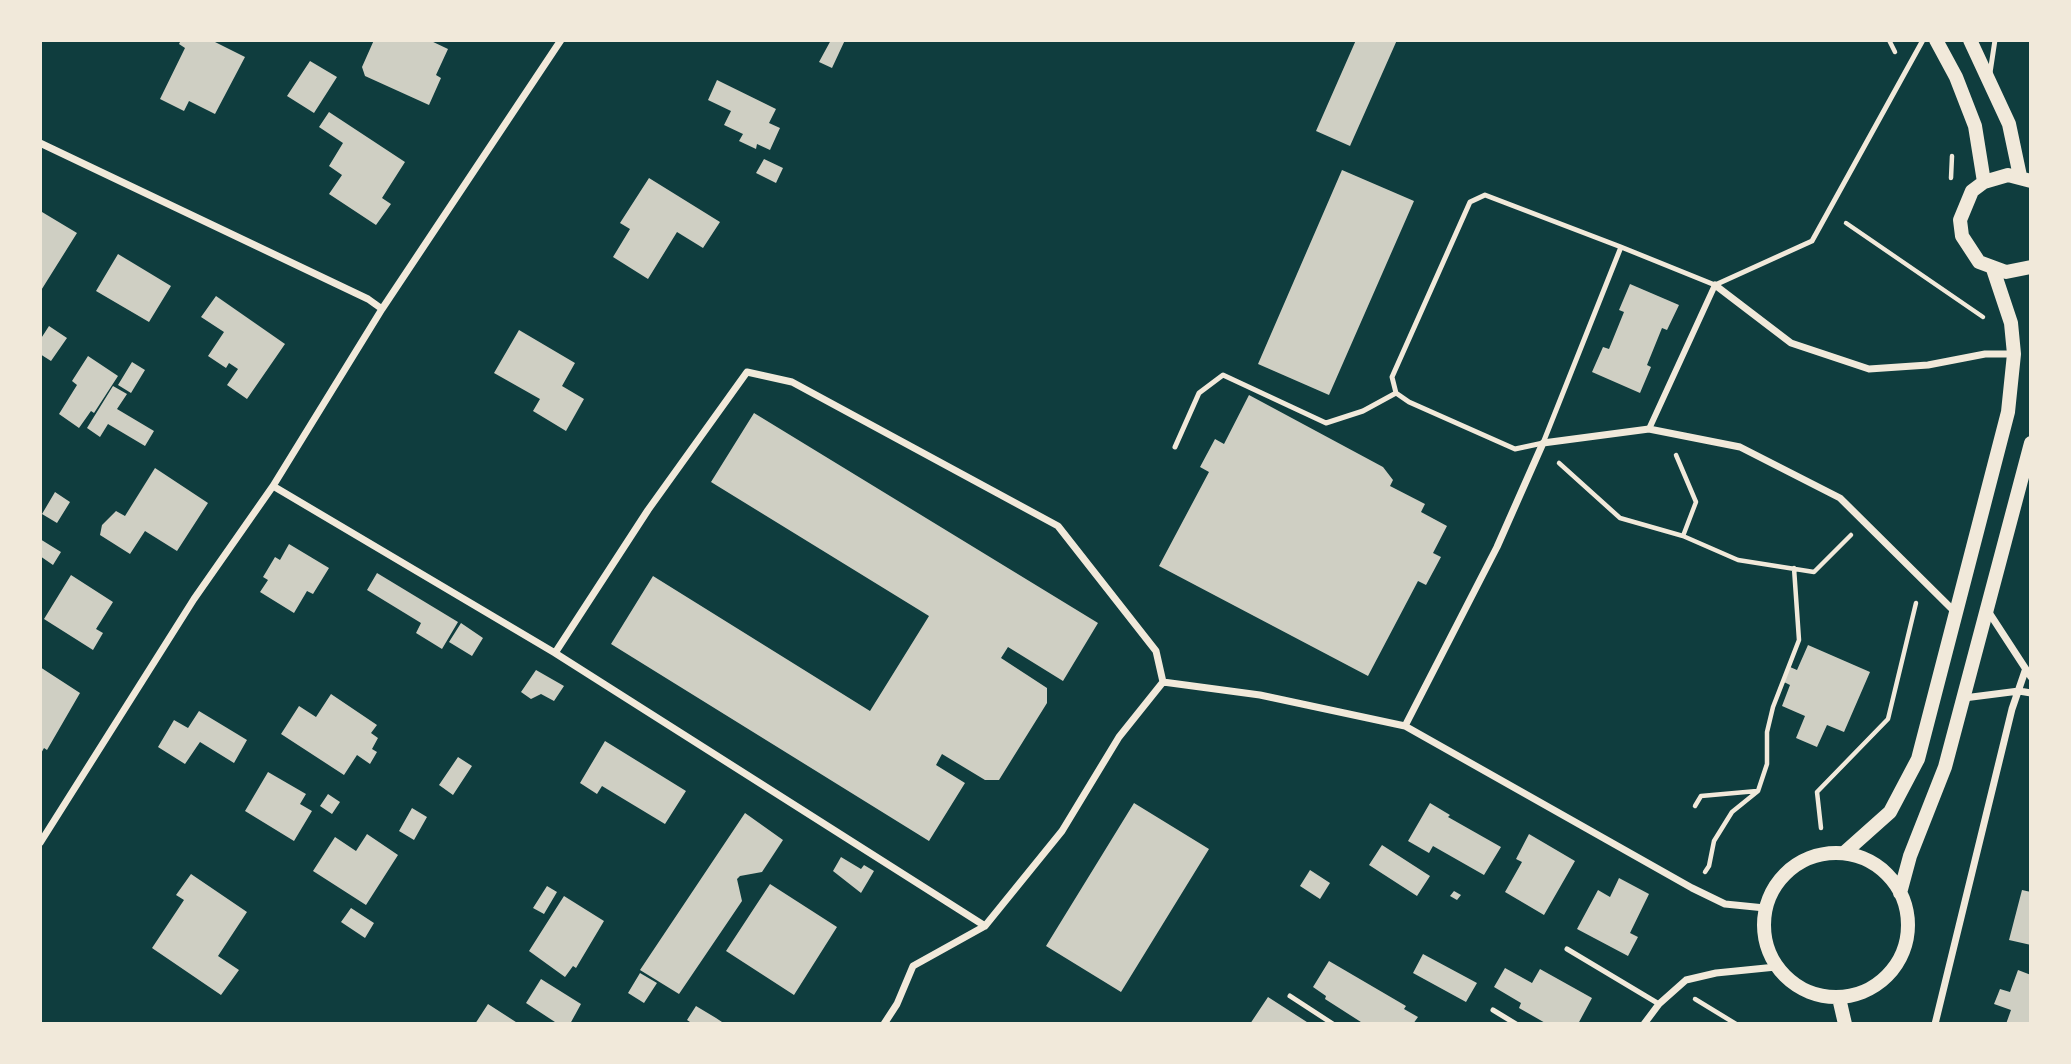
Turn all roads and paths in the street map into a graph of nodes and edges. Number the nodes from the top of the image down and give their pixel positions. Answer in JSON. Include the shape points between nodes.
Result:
{"nodes":[{"id":1,"x":561,"y":40,"type":"edge"},
{"id":2,"x":1889,"y":40,"type":"edge"},
{"id":3,"x":1923,"y":40,"type":"edge"},
{"id":4,"x":1936,"y":40,"type":"edge"},
{"id":5,"x":1970,"y":40,"type":"edge"},
{"id":6,"x":1995,"y":40,"type":"edge"},
{"id":7,"x":1906,"y":68,"type":"junction"},
{"id":8,"x":1989,"y":76,"type":"junction"},
{"id":9,"x":40,"y":143,"type":"edge"},
{"id":10,"x":1953,"y":143,"type":"dead end"},
{"id":11,"x":2025,"y":178,"type":"edge"},
{"id":12,"x":1951,"y":180,"type":"dead end"},
{"id":13,"x":1984,"y":181,"type":"junction"},
{"id":14,"x":1826,"y":215,"type":"junction"},
{"id":15,"x":1621,"y":247,"type":"junction"},
{"id":16,"x":2031,"y":267,"type":"edge"},
{"id":17,"x":1993,"y":270,"type":"junction"},
{"id":18,"x":1715,"y":285,"type":"junction"},
{"id":19,"x":382,"y":309,"type":"junction"},
{"id":20,"x":1987,"y":312,"type":"dead end"},
{"id":21,"x":2014,"y":354,"type":"junction"},
{"id":22,"x":1396,"y":393,"type":"junction"},
{"id":23,"x":1650,"y":429,"type":"junction"},
{"id":24,"x":1676,"y":435,"type":"junction"},
{"id":25,"x":1543,"y":443,"type":"junction"},
{"id":26,"x":2031,"y":443,"type":"edge"},
{"id":27,"x":1175,"y":447,"type":"dead end"},
{"id":28,"x":272,"y":486,"type":"junction"},
{"id":29,"x":1863,"y":521,"type":"junction"},
{"id":30,"x":1683,"y":536,"type":"junction"},
{"id":31,"x":1794,"y":568,"type":"junction"},
{"id":32,"x":1920,"y":578,"type":"junction"},
{"id":33,"x":1954,"y":611,"type":"junction"},
{"id":34,"x":1987,"y":611,"type":"junction"},
{"id":35,"x":555,"y":653,"type":"junction"},
{"id":36,"x":2028,"y":674,"type":"edge"},
{"id":37,"x":1163,"y":682,"type":"junction"},
{"id":38,"x":2019,"y":691,"type":"junction"},
{"id":39,"x":2031,"y":693,"type":"edge"},
{"id":40,"x":1964,"y":698,"type":"junction"},
{"id":41,"x":1405,"y":726,"type":"junction"},
{"id":42,"x":1758,"y":791,"type":"junction"},
{"id":43,"x":1695,"y":806,"type":"dead end"},
{"id":44,"x":1821,"y":828,"type":"dead end"},
{"id":45,"x":40,"y":843,"type":"edge"},
{"id":46,"x":1844,"y":853,"type":"junction"},
{"id":47,"x":1692,"y":888,"type":"junction"},
{"id":48,"x":1900,"y":893,"type":"junction"},
{"id":49,"x":1765,"y":908,"type":"junction"},
{"id":50,"x":985,"y":926,"type":"junction"},
{"id":51,"x":1566,"y":949,"type":"dead end"},
{"id":52,"x":1776,"y":967,"type":"junction"},
{"id":53,"x":1686,"y":980,"type":"junction"},
{"id":54,"x":1290,"y":996,"type":"dead end"},
{"id":55,"x":1839,"y":998,"type":"junction"},
{"id":56,"x":1659,"y":1004,"type":"junction"},
{"id":57,"x":1493,"y":1010,"type":"dead end"},
{"id":58,"x":884,"y":1024,"type":"edge"},
{"id":59,"x":1333,"y":1024,"type":"edge"},
{"id":60,"x":1516,"y":1024,"type":"edge"},
{"id":61,"x":1644,"y":1024,"type":"edge"},
{"id":62,"x":1736,"y":1024,"type":"edge"},
{"id":63,"x":1845,"y":1024,"type":"edge"},
{"id":64,"x":1935,"y":1024,"type":"edge"}],
"edges":[{"from":1,"to":19,"type":"street"},
{"from":2,"to":7,"type":"path"},
{"from":3,"to":7,"type":"lane"},
{"from":4,"to":13,"type":"main road","via":[[1975,125]]},
{"from":5,"to":8,"type":"main road"},
{"from":6,"to":8,"type":"lane"},
{"from":7,"to":14,"type":"lane"},
{"from":8,"to":11,"type":"main road"},
{"from":9,"to":19,"type":"street"},
{"from":10,"to":12,"type":"path"},
{"from":11,"to":13,"type":"main road","via":[[1995,176]]},
{"from":13,"to":17,"type":"main road","via":[[1972,191],[1960,220],[1968,251]]},
{"from":14,"to":18,"type":"lane","via":[[1812,241]]},
{"from":14,"to":20,"type":"path","via":[[1845,222],[1990,322]]},
{"from":15,"to":18,"type":"lane"},
{"from":15,"to":22,"type":"lane","via":[[1485,195],[1470,202],[1392,377]]},
{"from":15,"to":25,"type":"lane"},
{"from":16,"to":17,"type":"main road"},
{"from":17,"to":21,"type":"main road","via":[[2011,323]]},
{"from":18,"to":21,"type":"street","via":[[1791,344],[1869,369]]},
{"from":18,"to":23,"type":"street"},
{"from":19,"to":28,"type":"street"},
{"from":21,"to":33,"type":"main road","via":[[2008,412]]},
{"from":22,"to":25,"type":"lane","via":[[1515,449]]},
{"from":22,"to":27,"type":"lane","via":[[1363,411],[1326,423],[1223,375],[1199,393]]},
{"from":23,"to":24,"type":"street"},
{"from":23,"to":25,"type":"street"},
{"from":24,"to":29,"type":"street","via":[[1740,447],[1840,498]]},
{"from":24,"to":30,"type":"path","via":[[1672,447],[1696,502]]},
{"from":25,"to":30,"type":"path","via":[[1567,473],[1620,519]]},
{"from":25,"to":41,"type":"street","via":[[1497,547]]},
{"from":26,"to":34,"type":"main road"},
{"from":28,"to":35,"type":"street"},
{"from":28,"to":45,"type":"street","via":[[194,598]]},
{"from":29,"to":31,"type":"path","via":[[1814,572]]},
{"from":29,"to":32,"type":"street"},
{"from":30,"to":31,"type":"path","via":[[1738,560]]},
{"from":31,"to":42,"type":"path","via":[[1799,640],[1773,707],[1767,764]]},
{"from":32,"to":33,"type":"street"},
{"from":32,"to":44,"type":"path","via":[[1888,719],[1817,792]]},
{"from":33,"to":46,"type":"main road","via":[[1918,759],[1890,812]]},
{"from":34,"to":36,"type":"street"},
{"from":34,"to":40,"type":"main road"},
{"from":35,"to":37,"type":"street","via":[[648,510],[747,373],[792,382],[1058,526],[1156,651]]},
{"from":35,"to":50,"type":"street"},
{"from":36,"to":38,"type":"street"},
{"from":37,"to":41,"type":"street","via":[[1260,695]]},
{"from":37,"to":50,"type":"street","via":[[1119,737],[1062,831]]},
{"from":38,"to":39,"type":"street"},
{"from":38,"to":40,"type":"street"},
{"from":38,"to":64,"type":"street"},
{"from":40,"to":48,"type":"main road"},
{"from":41,"to":47,"type":"street"},
{"from":42,"to":43,"type":"path","via":[[1700,796]]},
{"from":42,"to":47,"type":"path","via":[[1731,812],[1713,841],[1709,866]]},
{"from":46,"to":48,"type":"main road","via":[[1867,860],[1886,874]]},
{"from":46,"to":49,"type":"main road","via":[[1823,854],[1786,873]]},
{"from":47,"to":49,"type":"street","via":[[1725,904]]},
{"from":48,"to":55,"type":"main road","via":[[1908,916],[1907,940],[1898,962],[1883,981],[1862,993]]},
{"from":49,"to":52,"type":"main road","via":[[1764,927]]},
{"from":50,"to":58,"type":"street","via":[[913,966]]},
{"from":51,"to":56,"type":"lane"},
{"from":52,"to":53,"type":"street"},
{"from":52,"to":55,"type":"main road","via":[[1793,984],[1815,995]]},
{"from":53,"to":56,"type":"street"},
{"from":53,"to":62,"type":"path","via":[[1694,998]]},
{"from":54,"to":59,"type":"lane"},
{"from":55,"to":63,"type":"main road"},
{"from":56,"to":61,"type":"street"},
{"from":57,"to":60,"type":"lane"}]}
